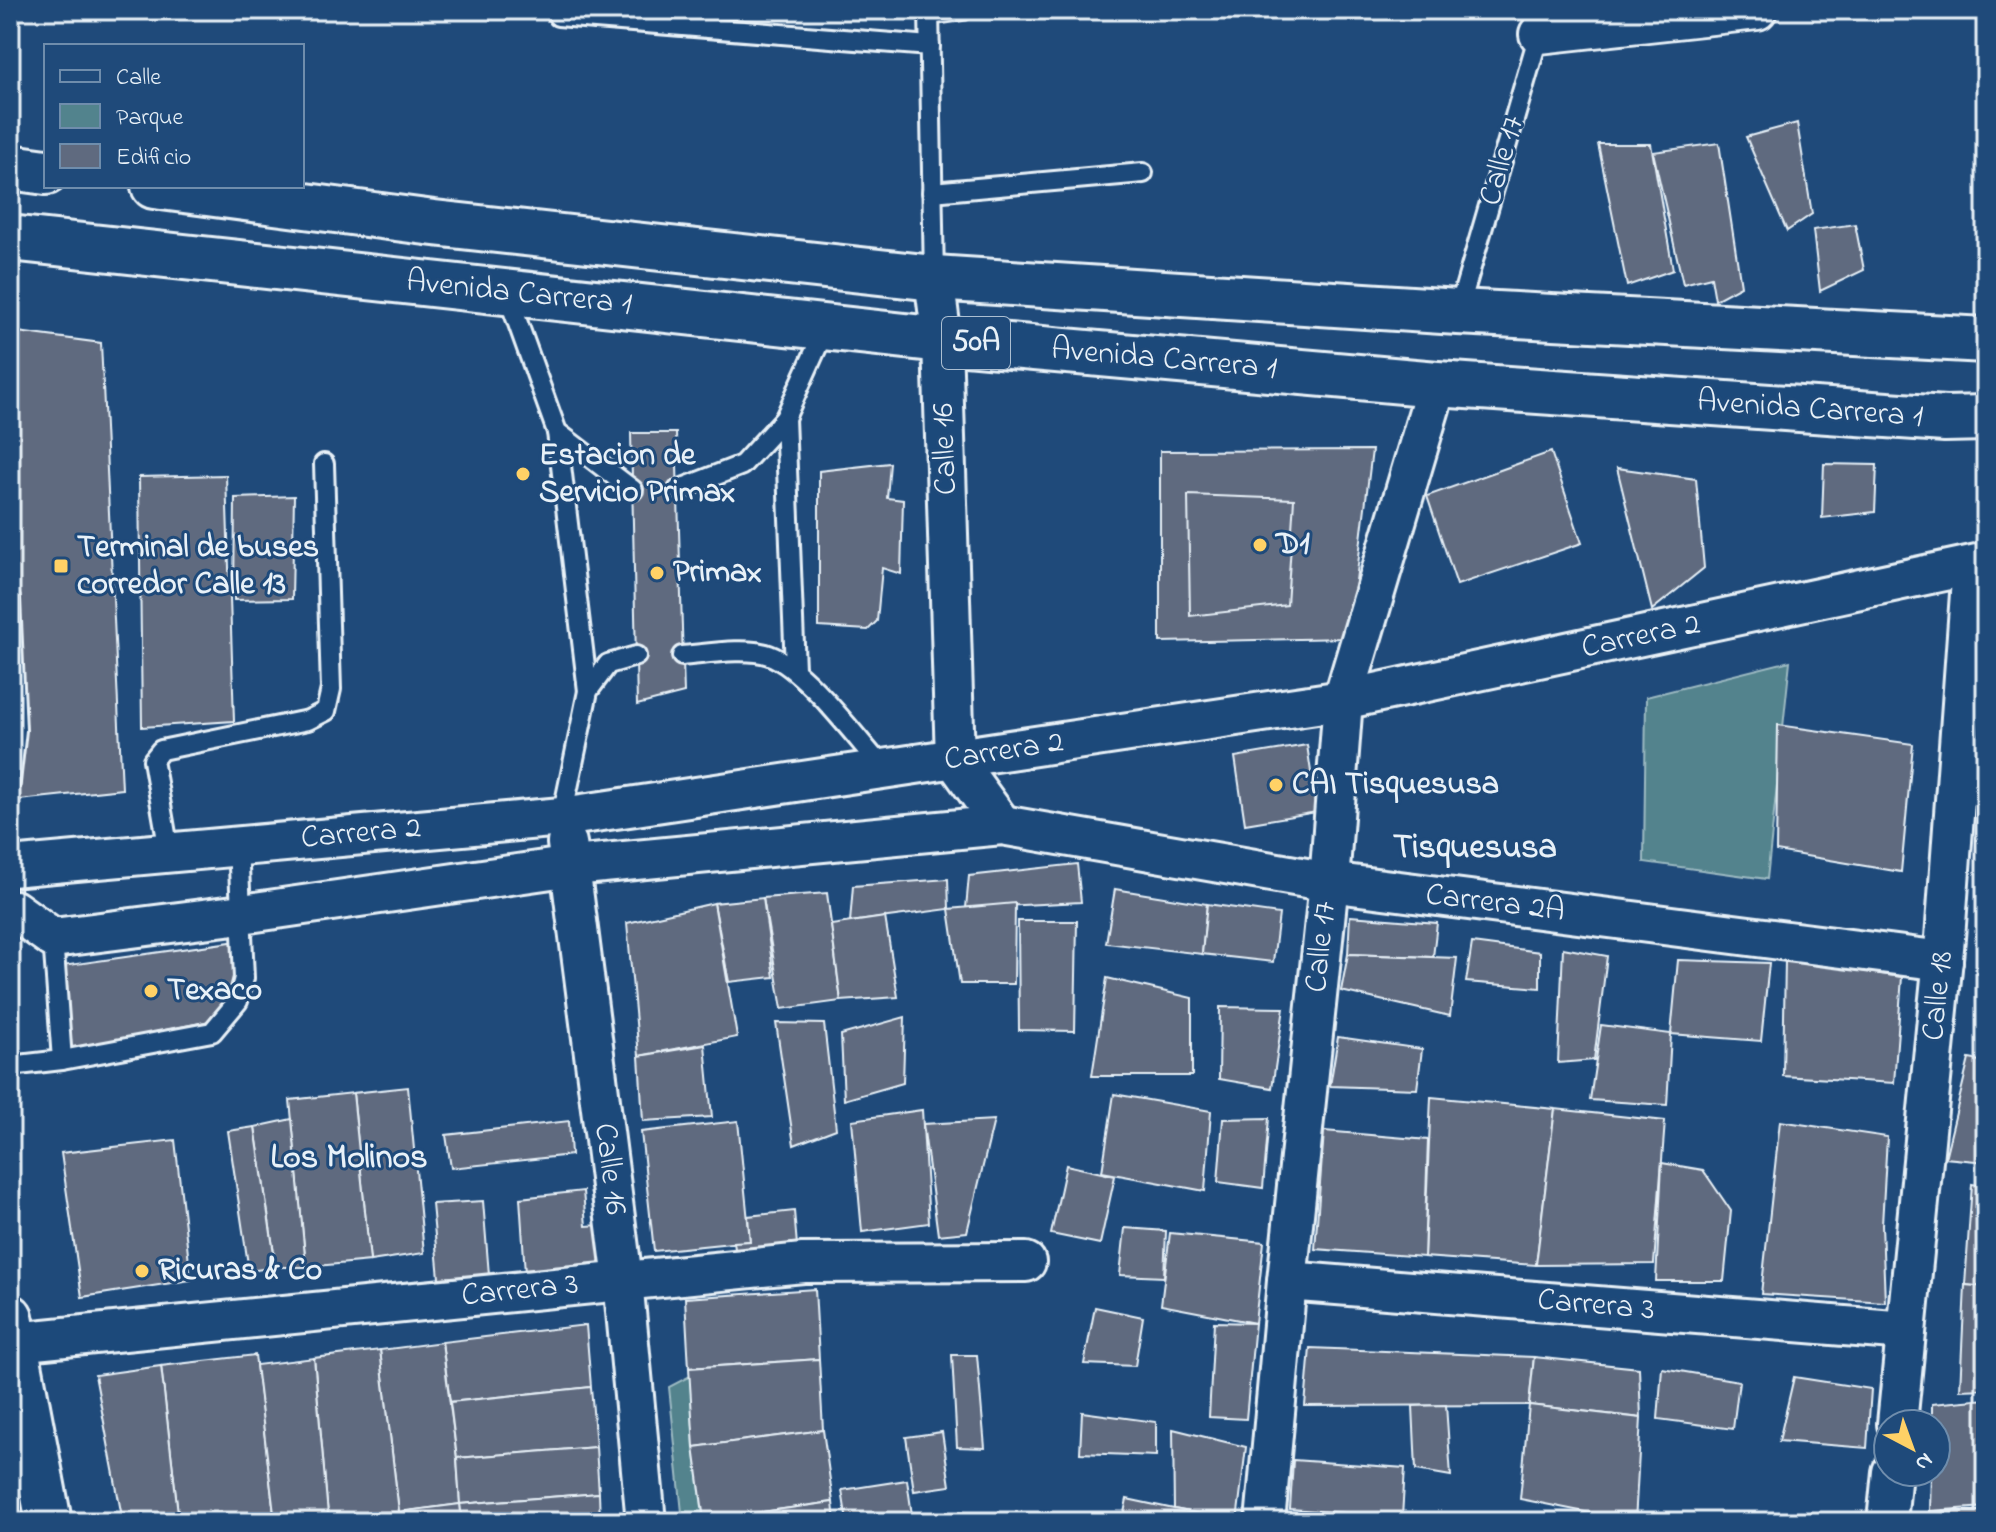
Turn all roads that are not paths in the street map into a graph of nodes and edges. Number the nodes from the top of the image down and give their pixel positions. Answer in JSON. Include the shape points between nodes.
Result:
{"nodes":[{"id":1,"x":963,"y":10,"type":"edge"},
{"id":2,"x":1757,"y":10,"type":"edge"},
{"id":3,"x":929,"y":12,"type":"edge"},
{"id":4,"x":558,"y":16,"type":"dead end"},
{"id":5,"x":1542,"y":22,"type":"edge"},
{"id":6,"x":930,"y":46,"type":"junction"},
{"id":7,"x":10,"y":167,"type":"edge"},
{"id":8,"x":44,"y":172,"type":"edge"},
{"id":9,"x":1143,"y":173,"type":"dead end"},
{"id":10,"x":169,"y":188,"type":"edge"},
{"id":11,"x":932,"y":192,"type":"junction"},
{"id":12,"x":10,"y":238,"type":"edge"},
{"id":13,"x":934,"y":278,"type":"junction"},
{"id":14,"x":507,"y":293,"type":"junction"},
{"id":15,"x":1458,"y":312,"type":"junction"},
{"id":16,"x":826,"y":327,"type":"junction"},
{"id":17,"x":942,"y":340,"type":"junction"},
{"id":18,"x":1986,"y":340,"type":"edge"},
{"id":19,"x":1437,"y":384,"type":"junction"},
{"id":20,"x":785,"y":418,"type":"junction"},
{"id":21,"x":1965,"y":418,"type":"edge"},
{"id":22,"x":557,"y":432,"type":"junction"},
{"id":23,"x":1986,"y":438,"type":"edge"},
{"id":24,"x":324,"y":464,"type":"dead end"},
{"id":25,"x":633,"y":490,"type":"dead end"},
{"id":26,"x":678,"y":490,"type":"dead end"},
{"id":27,"x":1979,"y":564,"type":"edge"},
{"id":28,"x":10,"y":599,"type":"edge"},
{"id":29,"x":636,"y":656,"type":"dead end"},
{"id":30,"x":682,"y":656,"type":"dead end"},
{"id":31,"x":795,"y":669,"type":"junction"},
{"id":32,"x":588,"y":691,"type":"junction"},
{"id":33,"x":1343,"y":700,"type":"junction"},
{"id":34,"x":955,"y":760,"type":"junction"},
{"id":35,"x":885,"y":770,"type":"junction"},
{"id":36,"x":10,"y":782,"type":"edge"},
{"id":37,"x":562,"y":817,"type":"junction"},
{"id":38,"x":1002,"y":825,"type":"junction"},
{"id":39,"x":238,"y":845,"type":"junction"},
{"id":40,"x":169,"y":851,"type":"junction"},
{"id":41,"x":572,"y":866,"type":"junction"},
{"id":42,"x":10,"y":867,"type":"edge"},
{"id":43,"x":1329,"y":882,"type":"junction"},
{"id":44,"x":11,"y":906,"type":"edge"},
{"id":45,"x":242,"y":914,"type":"junction"},
{"id":46,"x":53,"y":938,"type":"junction"},
{"id":47,"x":1943,"y":961,"type":"junction"},
{"id":48,"x":62,"y":1060,"type":"junction"},
{"id":49,"x":10,"y":1066,"type":"edge"},
{"id":50,"x":1026,"y":1262,"type":"dead end"},
{"id":51,"x":623,"y":1280,"type":"junction"},
{"id":52,"x":1287,"y":1281,"type":"junction"},
{"id":53,"x":12,"y":1330,"type":"edge"},
{"id":54,"x":1906,"y":1331,"type":"junction"},
{"id":55,"x":1899,"y":1408,"type":"edge"},
{"id":56,"x":1890,"y":1488,"type":"edge"},
{"id":57,"x":49,"y":1522,"type":"edge"},
{"id":58,"x":646,"y":1522,"type":"edge"},
{"id":59,"x":1265,"y":1522,"type":"edge"},
{"id":60,"x":1887,"y":1522,"type":"edge"}],
"edges":[{"from":1,"to":3,"type":"lane"},
{"from":2,"to":5,"type":"street"},
{"from":3,"to":6,"type":"lane","name":"Calle 16"},
{"from":4,"to":6,"type":"lane"},
{"from":5,"to":15,"type":"lane","name":"Calle 17"},
{"from":6,"to":11,"type":"lane","name":"Calle 16"},
{"from":7,"to":8,"type":"main road"},
{"from":9,"to":11,"type":"lane"},
{"from":10,"to":13,"type":"main road","name":"Avenida Carrera 1","number":"50A"},
{"from":11,"to":13,"type":"lane","name":"Calle 16"},
{"from":12,"to":14,"type":"main road","name":"Avenida Carrera 1","number":"50A"},
{"from":13,"to":15,"type":"main road","name":"Avenida Carrera 1","number":"50A"},
{"from":13,"to":17,"type":"street","name":"Calle 16"},
{"from":14,"to":16,"type":"main road","name":"Avenida Carrera 1","number":"50A"},
{"from":14,"to":22,"type":"lane"},
{"from":15,"to":18,"type":"main road","name":"Avenida Carrera 1","number":"50A"},
{"from":16,"to":17,"type":"main road","name":"Avenida Carrera 1","number":"50A"},
{"from":16,"to":20,"type":"lane"},
{"from":17,"to":19,"type":"main road","name":"Avenida Carrera 1","number":"50A"},
{"from":17,"to":34,"type":"street","name":"Calle 16"},
{"from":19,"to":21,"type":"main road","name":"Avenida Carrera 1","number":"50A"},
{"from":19,"to":33,"type":"street","name":"Calle 17"},
{"from":20,"to":26,"type":"lane","via":[[742,465]]},
{"from":20,"to":31,"type":"lane"},
{"from":21,"to":23,"type":"main road"},
{"from":22,"to":25,"type":"lane"},
{"from":22,"to":32,"type":"lane"},
{"from":24,"to":40,"type":"lane","via":[[331,689],[326,711],[308,720],[161,750],[153,760]]},
{"from":27,"to":33,"type":"street","name":"Carrera 2"},
{"from":27,"to":47,"type":"street","name":"Calle 18"},
{"from":28,"to":36,"type":"lane","via":[[16,730]]},
{"from":29,"to":32,"type":"lane","via":[[608,664]]},
{"from":30,"to":31,"type":"lane","via":[[767,654]]},
{"from":31,"to":35,"type":"lane"},
{"from":32,"to":37,"type":"lane"},
{"from":33,"to":34,"type":"street","name":"Carrera 2"},
{"from":33,"to":43,"type":"street","name":"Calle 17"},
{"from":34,"to":35,"type":"street","name":"Carrera 2"},
{"from":34,"to":38,"type":"street"},
{"from":35,"to":37,"type":"street","name":"Carrera 2"},
{"from":37,"to":39,"type":"street","name":"Carrera 2"},
{"from":37,"to":41,"type":"street","name":"Calle 16"},
{"from":38,"to":41,"type":"street","name":"Carrera 2"},
{"from":38,"to":43,"type":"street","name":"Carrera 2A"},
{"from":39,"to":40,"type":"street","name":"Carrera 2"},
{"from":39,"to":45,"type":"lane"},
{"from":40,"to":42,"type":"street","name":"Carrera 2"},
{"from":41,"to":45,"type":"street","name":"Carrera 2"},
{"from":41,"to":51,"type":"street","name":"Calle 16"},
{"from":43,"to":47,"type":"street","name":"Carrera 2A"},
{"from":43,"to":52,"type":"street","name":"Calle 17"},
{"from":44,"to":46,"type":"street"},
{"from":45,"to":46,"type":"street","name":"Carrera 2"},
{"from":45,"to":48,"type":"lane","via":[[244,978],[238,1001],[212,1032]]},
{"from":46,"to":48,"type":"lane"},
{"from":47,"to":54,"type":"street","name":"Calle 18"},
{"from":48,"to":49,"type":"lane"},
{"from":50,"to":51,"type":"street","name":"Carrera 3","via":[[803,1263]]},
{"from":51,"to":53,"type":"street","name":"Carrera 3"},
{"from":51,"to":58,"type":"street","name":"Calle 16"},
{"from":52,"to":54,"type":"street","name":"Carrera 3"},
{"from":52,"to":59,"type":"street","name":"Calle 17"},
{"from":53,"to":57,"type":"main road"},
{"from":54,"to":55,"type":"street","name":"Calle 18"},
{"from":56,"to":60,"type":"street"}]}
